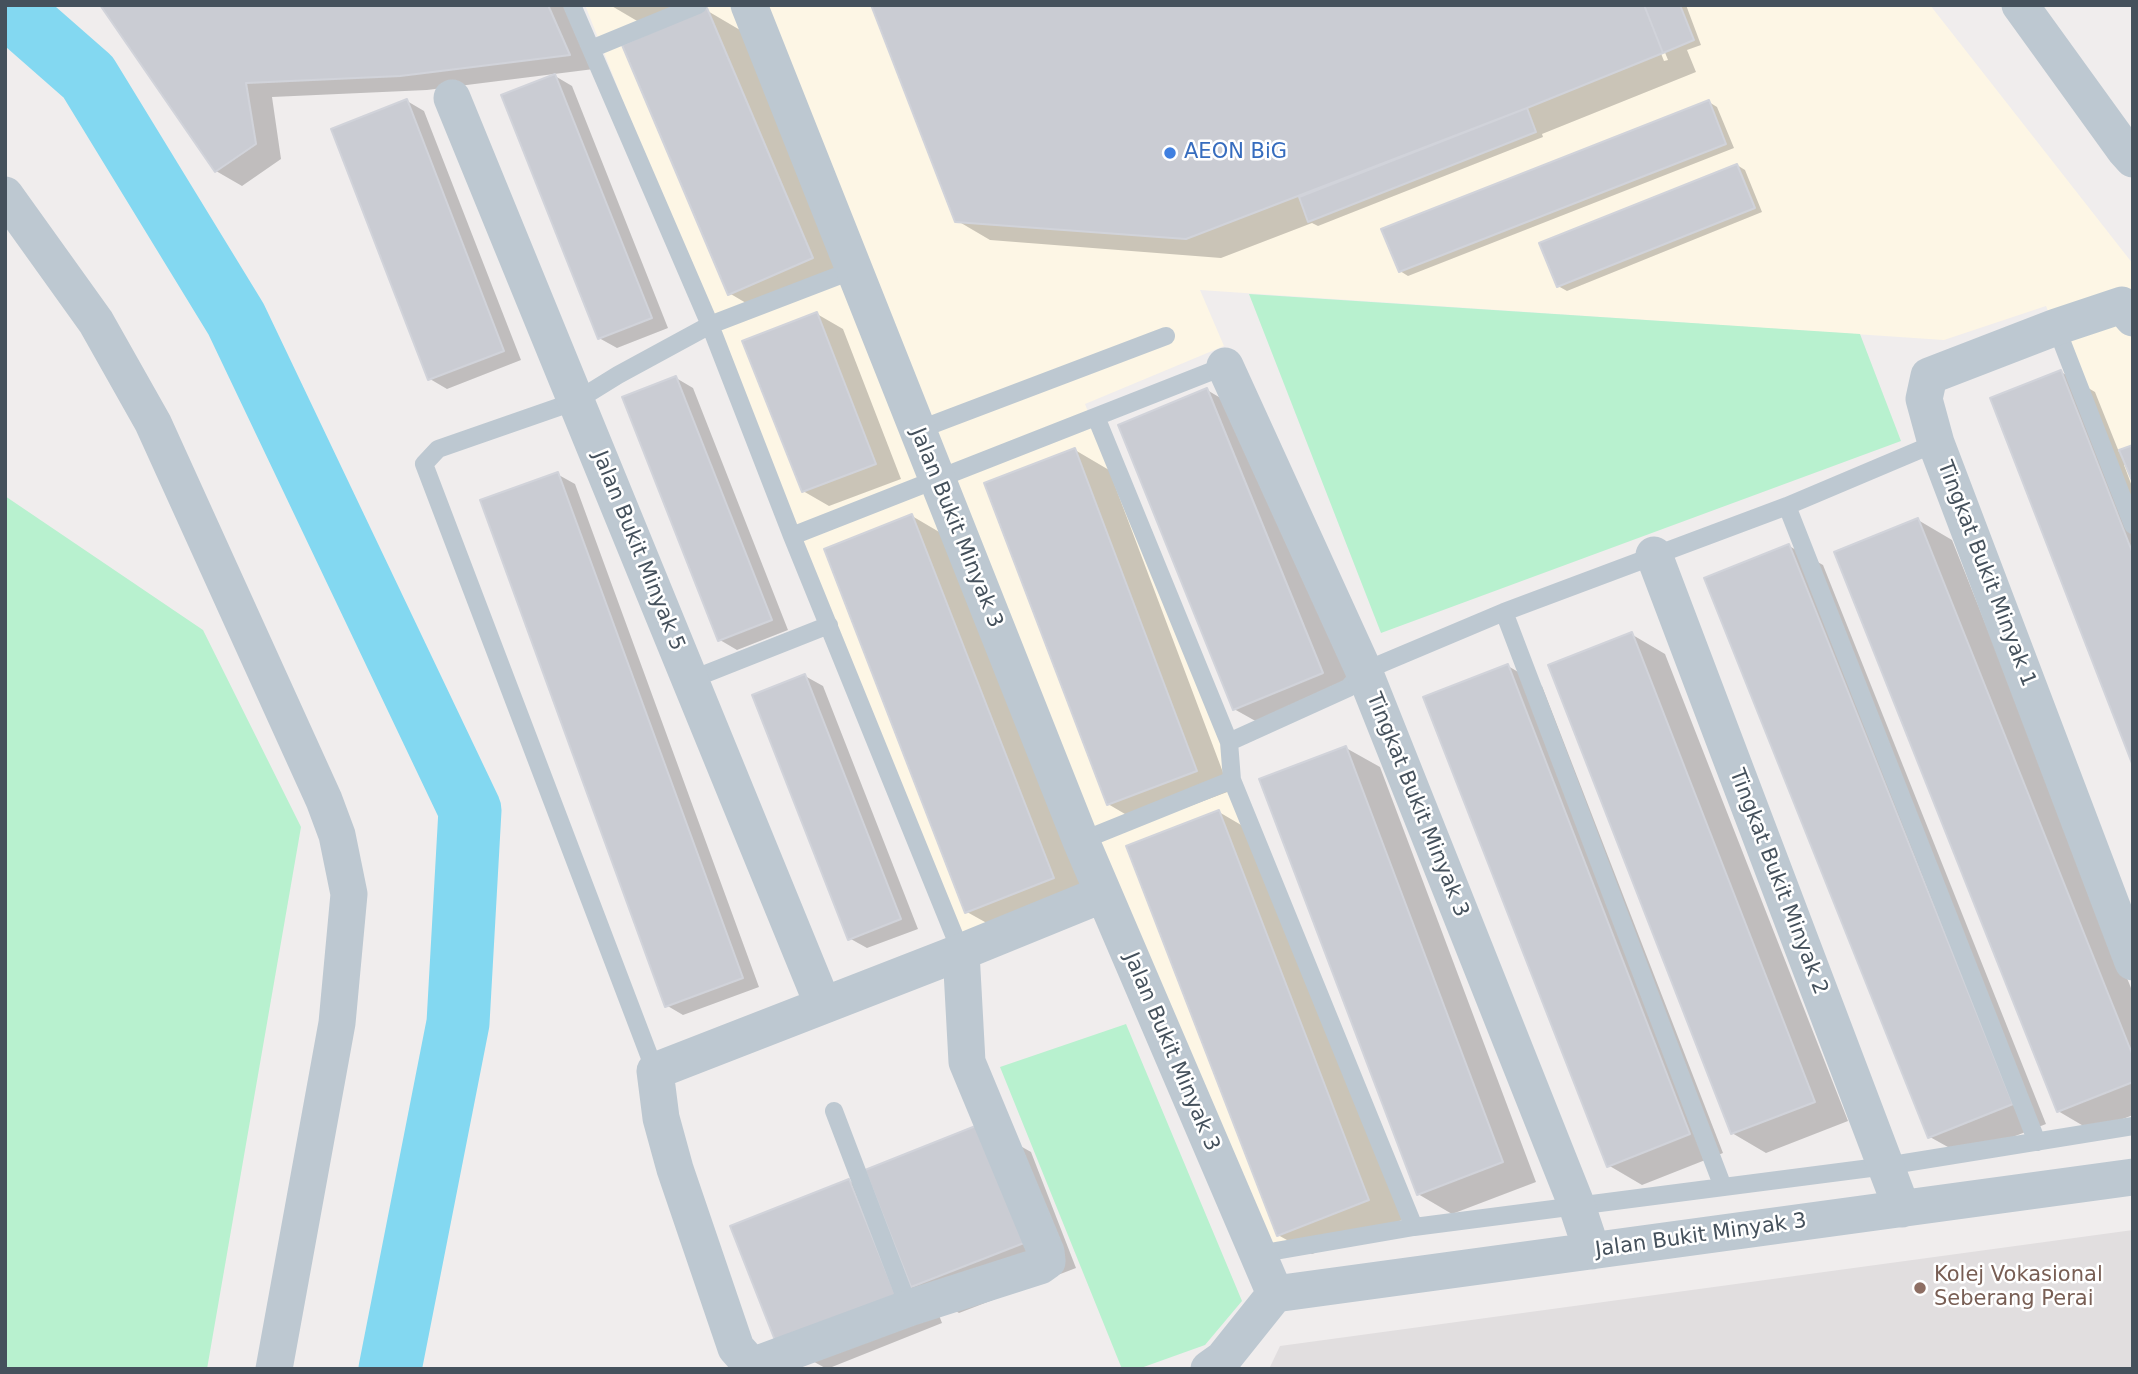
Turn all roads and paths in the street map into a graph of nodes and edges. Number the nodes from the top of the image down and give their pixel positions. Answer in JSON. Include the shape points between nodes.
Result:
{"nodes":[{"id":1,"x":572,"y":5,"type":"edge"},
{"id":2,"x":698,"y":5,"type":"edge"},
{"id":3,"x":749,"y":5,"type":"edge"},
{"id":4,"x":2020,"y":5,"type":"edge"},
{"id":5,"x":591,"y":49,"type":"junction"},
{"id":6,"x":452,"y":98,"type":"dead end"},
{"id":7,"x":2133,"y":159,"type":"edge"},
{"id":8,"x":5,"y":195,"type":"edge"},
{"id":9,"x":856,"y":270,"type":"junction"},
{"id":10,"x":2127,"y":311,"type":"edge"},
{"id":11,"x":710,"y":325,"type":"junction"},
{"id":12,"x":2056,"y":327,"type":"junction"},
{"id":13,"x":1167,"y":336,"type":"dead end"},
{"id":14,"x":1225,"y":366,"type":"joint"},
{"id":15,"x":576,"y":401,"type":"junction"},
{"id":16,"x":1096,"y":417,"type":"junction"},
{"id":17,"x":918,"y":430,"type":"junction"},
{"id":18,"x":1936,"y":443,"type":"junction"},
{"id":19,"x":937,"y":479,"type":"junction"},
{"id":20,"x":1787,"y":506,"type":"junction"},
{"id":21,"x":2133,"y":524,"type":"edge"},
{"id":22,"x":792,"y":536,"type":"junction"},
{"id":23,"x":1654,"y":555,"type":"junction"},
{"id":24,"x":1504,"y":612,"type":"junction"},
{"id":25,"x":829,"y":625,"type":"junction"},
{"id":26,"x":1364,"y":671,"type":"junction"},
{"id":27,"x":690,"y":680,"type":"junction"},
{"id":28,"x":1229,"y":742,"type":"junction"},
{"id":29,"x":1232,"y":780,"type":"junction"},
{"id":30,"x":1081,"y":841,"type":"junction"},
{"id":31,"x":1103,"y":894,"type":"junction"},
{"id":32,"x":961,"y":952,"type":"junction"},
{"id":33,"x":2133,"y":962,"type":"edge"},
{"id":34,"x":823,"y":1005,"type":"junction"},
{"id":35,"x":655,"y":1071,"type":"junction"},
{"id":36,"x":834,"y":1111,"type":"dead end"},
{"id":37,"x":2133,"y":1126,"type":"edge"},
{"id":38,"x":2036,"y":1142,"type":"junction"},
{"id":39,"x":1886,"y":1166,"type":"junction"},
{"id":40,"x":2133,"y":1177,"type":"edge"},
{"id":41,"x":1723,"y":1187,"type":"junction"},
{"id":42,"x":1577,"y":1206,"type":"junction"},
{"id":43,"x":1902,"y":1209,"type":"junction"},
{"id":44,"x":1414,"y":1227,"type":"junction"},
{"id":45,"x":1592,"y":1251,"type":"junction"},
{"id":46,"x":1258,"y":1254,"type":"junction"},
{"id":47,"x":1275,"y":1294,"type":"junction"},
{"id":48,"x":909,"y":1308,"type":"junction"},
{"id":49,"x":274,"y":1369,"type":"edge"},
{"id":50,"x":1209,"y":1369,"type":"edge"}],
"edges":[{"from":1,"to":5,"type":"lane"},
{"from":2,"to":5,"type":"lane"},
{"from":3,"to":9,"type":"street","name":"Jalan Bukit Minyak 3"},
{"from":4,"to":7,"type":"street"},
{"from":5,"to":11,"type":"lane"},
{"from":6,"to":15,"type":"street","name":"Jalan Bukit Minyak 5"},
{"from":8,"to":49,"type":"street","via":[[96,322],[153,423],[337,835],[349,894],[337,1023]]},
{"from":9,"to":11,"type":"lane"},
{"from":9,"to":17,"type":"street","name":"Jalan Bukit Minyak 3"},
{"from":10,"to":12,"type":"street","name":"Tingkat Bukit Minyak 1"},
{"from":11,"to":15,"type":"lane"},
{"from":11,"to":22,"type":"lane"},
{"from":12,"to":18,"type":"street","name":"Tingkat Bukit Minyak 1","via":[[1930,376],[1924,399]]},
{"from":12,"to":21,"type":"lane"},
{"from":13,"to":17,"type":"lane"},
{"from":14,"to":16,"type":"lane"},
{"from":14,"to":26,"type":"street","name":"Tingkat Bukit Minyak 3"},
{"from":15,"to":27,"type":"street","name":"Jalan Bukit Minyak 5"},
{"from":15,"to":35,"type":"lane","via":[[438,449],[424,464]]},
{"from":16,"to":19,"type":"lane"},
{"from":16,"to":28,"type":"lane"},
{"from":17,"to":19,"type":"street","name":"Jalan Bukit Minyak 3"},
{"from":18,"to":20,"type":"lane"},
{"from":18,"to":33,"type":"street","name":"Tingkat Bukit Minyak 1"},
{"from":19,"to":22,"type":"lane"},
{"from":19,"to":30,"type":"street","name":"Jalan Bukit Minyak 3"},
{"from":20,"to":23,"type":"lane"},
{"from":20,"to":38,"type":"lane"},
{"from":22,"to":25,"type":"lane"},
{"from":23,"to":24,"type":"lane"},
{"from":23,"to":39,"type":"street","name":"Tingkat Bukit Minyak 2"},
{"from":24,"to":26,"type":"lane"},
{"from":24,"to":41,"type":"lane"},
{"from":25,"to":27,"type":"lane"},
{"from":25,"to":32,"type":"lane"},
{"from":26,"to":28,"type":"lane","via":[[1348,688]]},
{"from":26,"to":42,"type":"street","name":"Tingkat Bukit Minyak 3"},
{"from":27,"to":34,"type":"street","name":"Jalan Bukit Minyak 5"},
{"from":28,"to":29,"type":"lane"},
{"from":29,"to":30,"type":"lane"},
{"from":29,"to":44,"type":"lane"},
{"from":30,"to":31,"type":"street","name":"Jalan Bukit Minyak 3"},
{"from":31,"to":32,"type":"street"},
{"from":31,"to":46,"type":"street","name":"Jalan Bukit Minyak 3"},
{"from":32,"to":34,"type":"street"},
{"from":32,"to":48,"type":"street","via":[[967,1062],[1047,1261]]},
{"from":34,"to":35,"type":"street"},
{"from":35,"to":48,"type":"street","via":[[661,1118],[675,1169],[736,1348],[752,1366]]},
{"from":36,"to":48,"type":"lane"},
{"from":37,"to":38,"type":"lane"},
{"from":38,"to":39,"type":"lane"},
{"from":39,"to":41,"type":"lane"},
{"from":39,"to":43,"type":"street","name":"Tingkat Bukit Minyak 2"},
{"from":40,"to":43,"type":"street","name":"Jalan Bukit Minyak 3"},
{"from":41,"to":42,"type":"lane"},
{"from":42,"to":44,"type":"lane"},
{"from":42,"to":45,"type":"street","name":"Tingkat Bukit Minyak 3"},
{"from":43,"to":45,"type":"street","name":"Jalan Bukit Minyak 3"},
{"from":44,"to":46,"type":"lane"},
{"from":45,"to":47,"type":"street","name":"Jalan Bukit Minyak 3"},
{"from":46,"to":47,"type":"street","name":"Jalan Bukit Minyak 3"},
{"from":47,"to":50,"type":"street","via":[[1223,1359]]}]}
